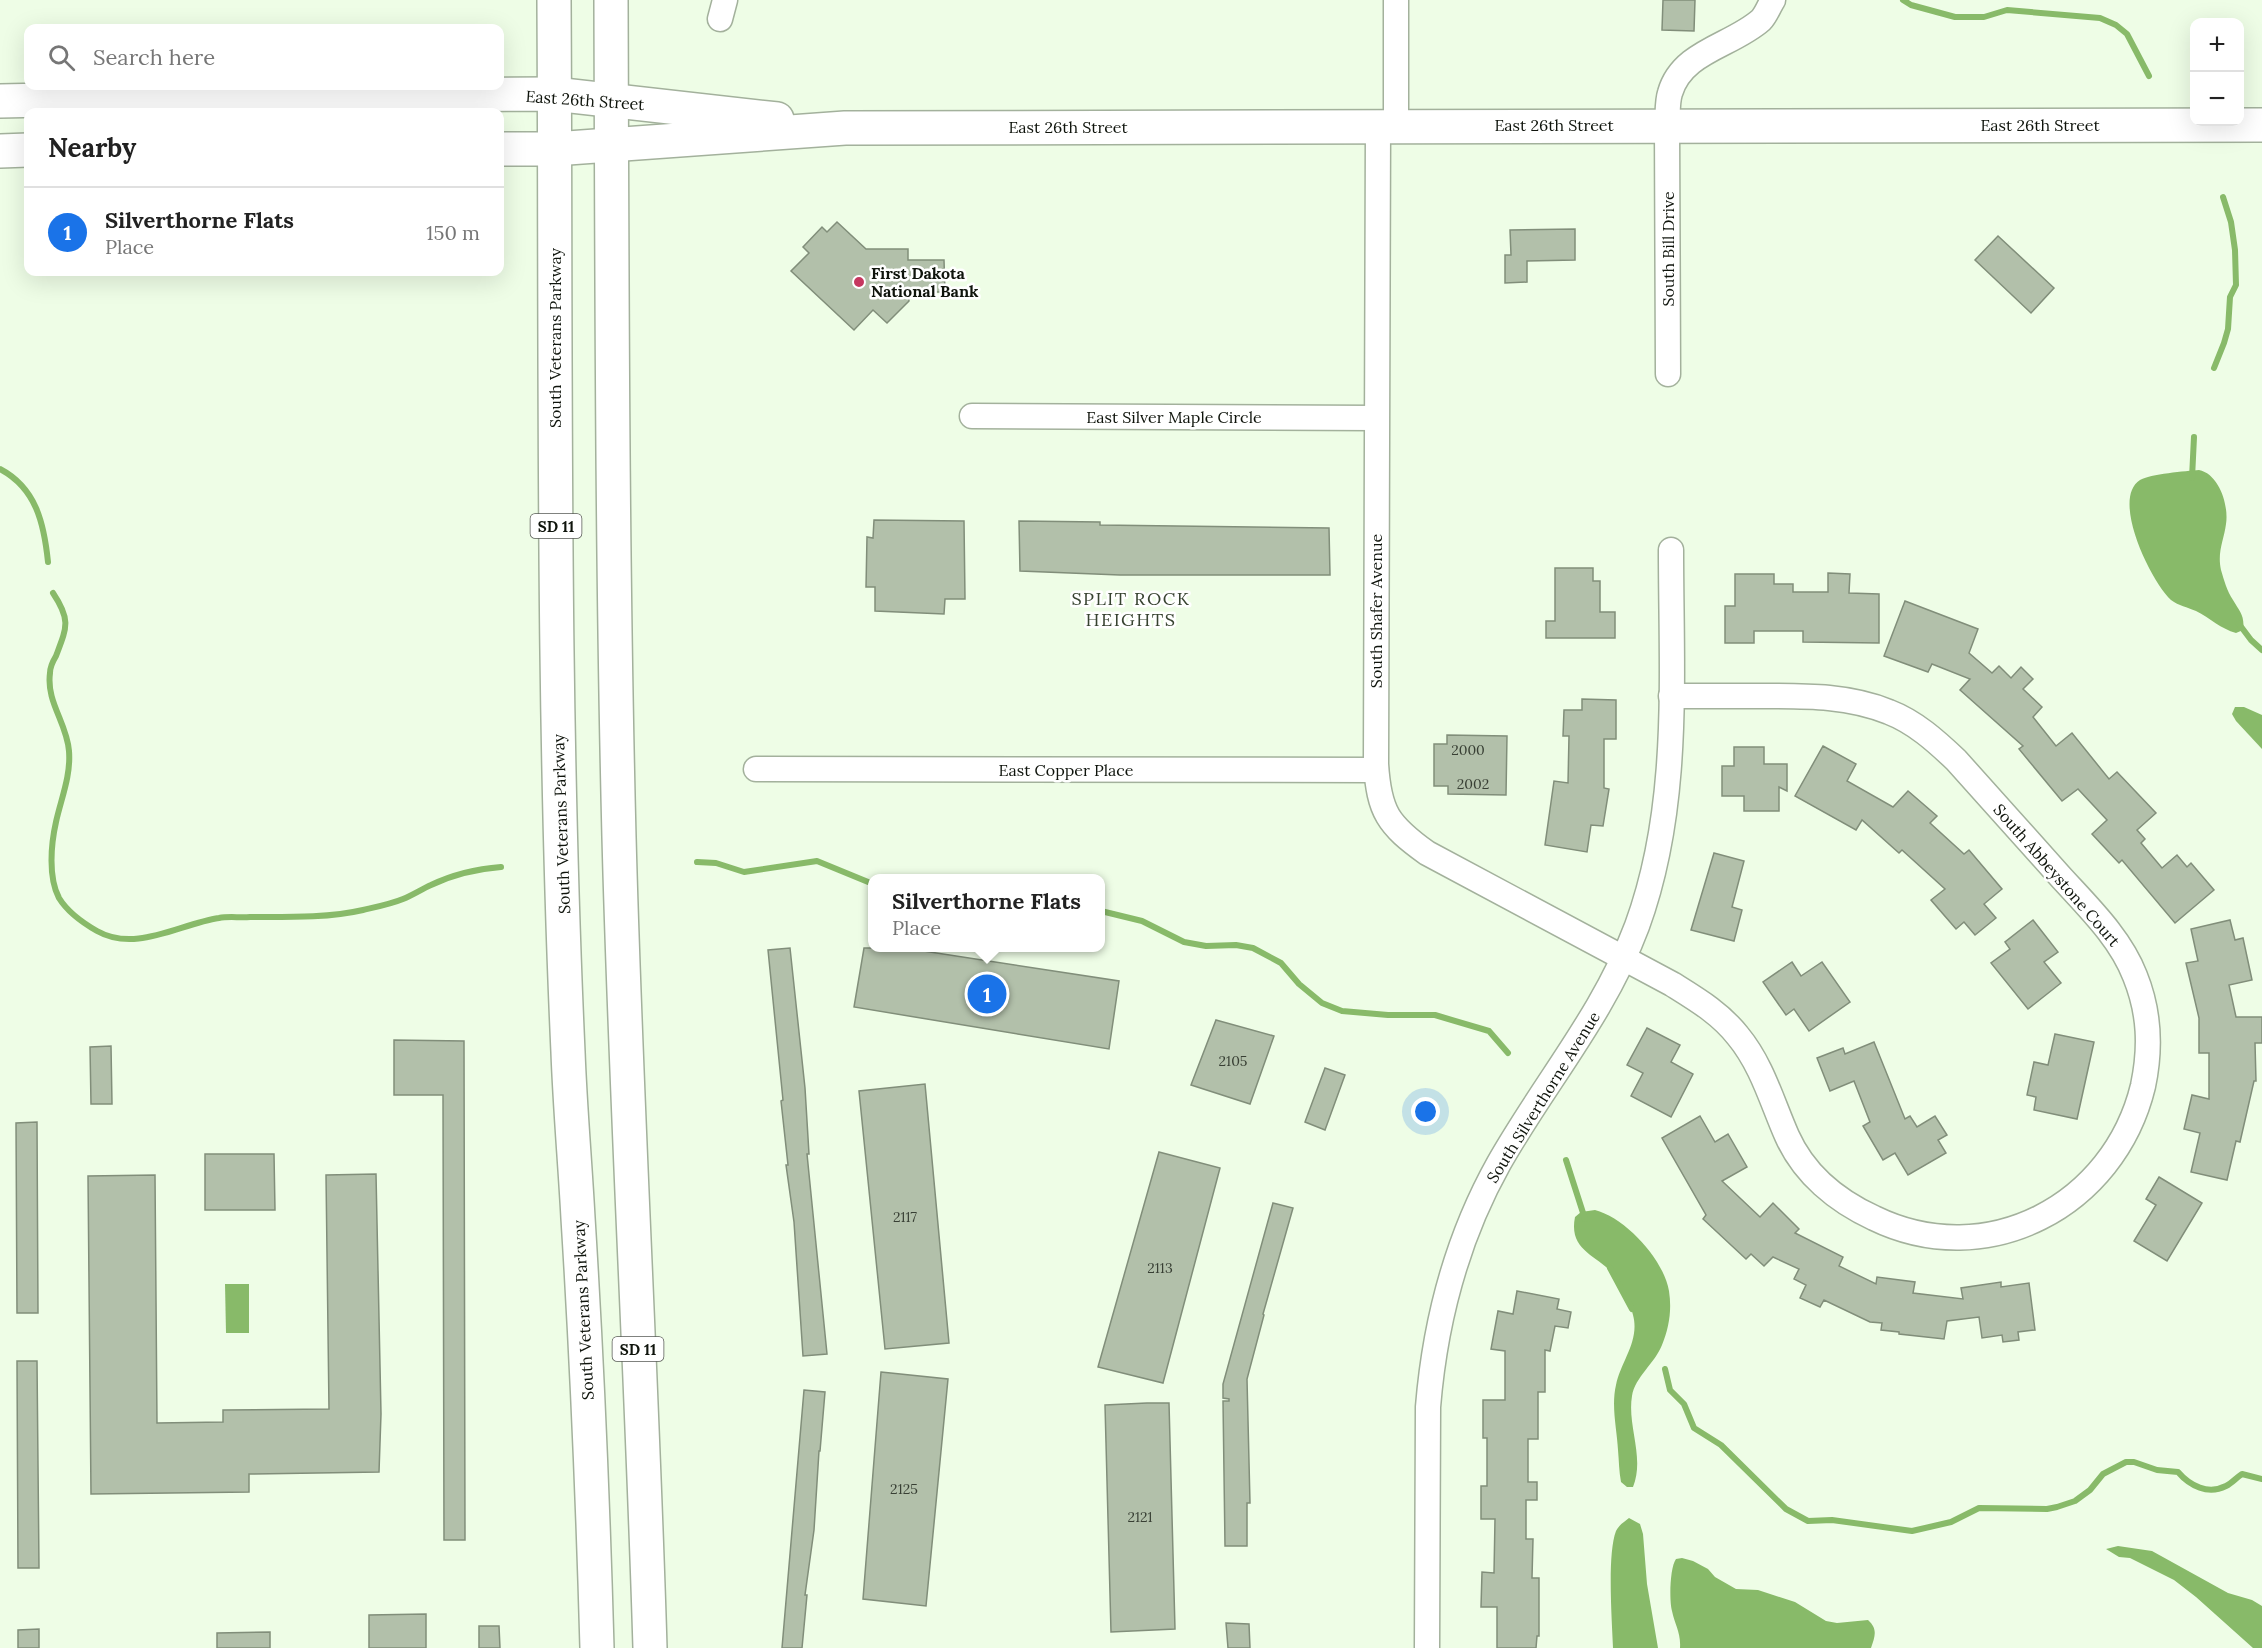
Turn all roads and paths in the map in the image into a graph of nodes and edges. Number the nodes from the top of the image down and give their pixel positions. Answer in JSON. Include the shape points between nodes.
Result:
{"nodes":[{"id":1,"x":554,"y":0,"type":"edge"},
{"id":2,"x":611,"y":0,"type":"edge"},
{"id":3,"x":1396,"y":0,"type":"edge"},
{"id":4,"x":1773,"y":0,"type":"edge"},
{"id":5,"x":554,"y":94,"type":"junction"},
{"id":6,"x":0,"y":101,"type":"edge"},
{"id":7,"x":611,"y":101,"type":"junction"},
{"id":8,"x":1387,"y":125,"type":"junction"},
{"id":9,"x":1667,"y":125,"type":"junction"},
{"id":10,"x":2262,"y":125,"type":"edge"},
{"id":11,"x":845,"y":128,"type":"junction"},
{"id":12,"x":611,"y":144,"type":"junction"},
{"id":13,"x":504,"y":149,"type":"edge"},
{"id":14,"x":554,"y":149,"type":"junction"},
{"id":15,"x":0,"y":150,"type":"edge"},
{"id":16,"x":24,"y":150,"type":"edge"},
{"id":17,"x":1668,"y":374,"type":"dead end"},
{"id":18,"x":972,"y":416,"type":"dead end"},
{"id":19,"x":1376,"y":418,"type":"junction"},
{"id":20,"x":1671,"y":550,"type":"dead end"},
{"id":21,"x":1671,"y":696,"type":"junction"},
{"id":22,"x":756,"y":770,"type":"dead end"},
{"id":23,"x":1376,"y":770,"type":"junction"},
{"id":24,"x":1623,"y":959,"type":"junction"},
{"id":25,"x":597,"y":1648,"type":"edge"},
{"id":26,"x":650,"y":1648,"type":"edge"},
{"id":27,"x":1427,"y":1648,"type":"edge"}],
"edges":[{"from":1,"to":5,"type":"main road","name":"South Veterans Parkway","number":"SD 11"},
{"from":2,"to":7,"type":"main road","number":"SD 11"},
{"from":3,"to":8,"type":"street","name":"South Shafer Avenue"},
{"from":4,"to":9,"type":"street","name":"South Bill Drive","via":[[1762,19],[1692,60],[1678,75],[1669,94]]},
{"from":5,"to":6,"type":"main road","name":"East 26th Street"},
{"from":5,"to":7,"type":"main road","name":"East 26th Street"},
{"from":5,"to":14,"type":"main road","name":"South Veterans Parkway","number":"SD 11"},
{"from":7,"to":11,"type":"main road","name":"East 26th Street"},
{"from":7,"to":12,"type":"main road","number":"SD 11"},
{"from":8,"to":9,"type":"main road","name":"East 26th Street"},
{"from":8,"to":11,"type":"main road","name":"East 26th Street"},
{"from":8,"to":19,"type":"street","name":"South Shafer Avenue"},
{"from":9,"to":10,"type":"main road","name":"East 26th Street"},
{"from":9,"to":17,"type":"street","name":"South Bill Drive"},
{"from":11,"to":12,"type":"main road","name":"East 26th Street"},
{"from":12,"to":14,"type":"main road","name":"East 26th Street"},
{"from":12,"to":26,"type":"main road","number":"SD 11","via":[[619,841]]},
{"from":13,"to":14,"type":"main road","name":"East 26th Street"},
{"from":14,"to":25,"type":"main road","name":"South Veterans Parkway","number":"SD 11","via":[[559,759],[568,1052]]},
{"from":15,"to":16,"type":"main road"},
{"from":18,"to":19,"type":"street","name":"East Silver Maple Circle"},
{"from":19,"to":23,"type":"street","name":"South Shafer Avenue"},
{"from":20,"to":21,"type":"street","name":"South Silverthorne Avenue"},
{"from":21,"to":24,"type":"street","name":"South Silverthorne Avenue","via":[[1671,752],[1664,822],[1648,890]]},
{"from":21,"to":24,"type":"street","name":"South Abbeystone Court","via":[[1839,698],[1891,712],[1935,741],[2122,950],[2134,974],[2148,1021],[2148,1054],[2140,1098],[2132,1121],[2105,1166],[2072,1199],[2002,1232],[1975,1237],[1921,1235],[1873,1218],[1820,1183],[1788,1139],[1762,1074],[1739,1036],[1702,1002]]},
{"from":22,"to":23,"type":"street","name":"East Copper Place"},
{"from":23,"to":24,"type":"street","name":"South Shafer Avenue","via":[[1386,814],[1408,840]]},
{"from":24,"to":27,"type":"street","name":"South Silverthorne Avenue","via":[[1598,1010],[1499,1164],[1455,1265],[1436,1340],[1428,1407]]}]}
